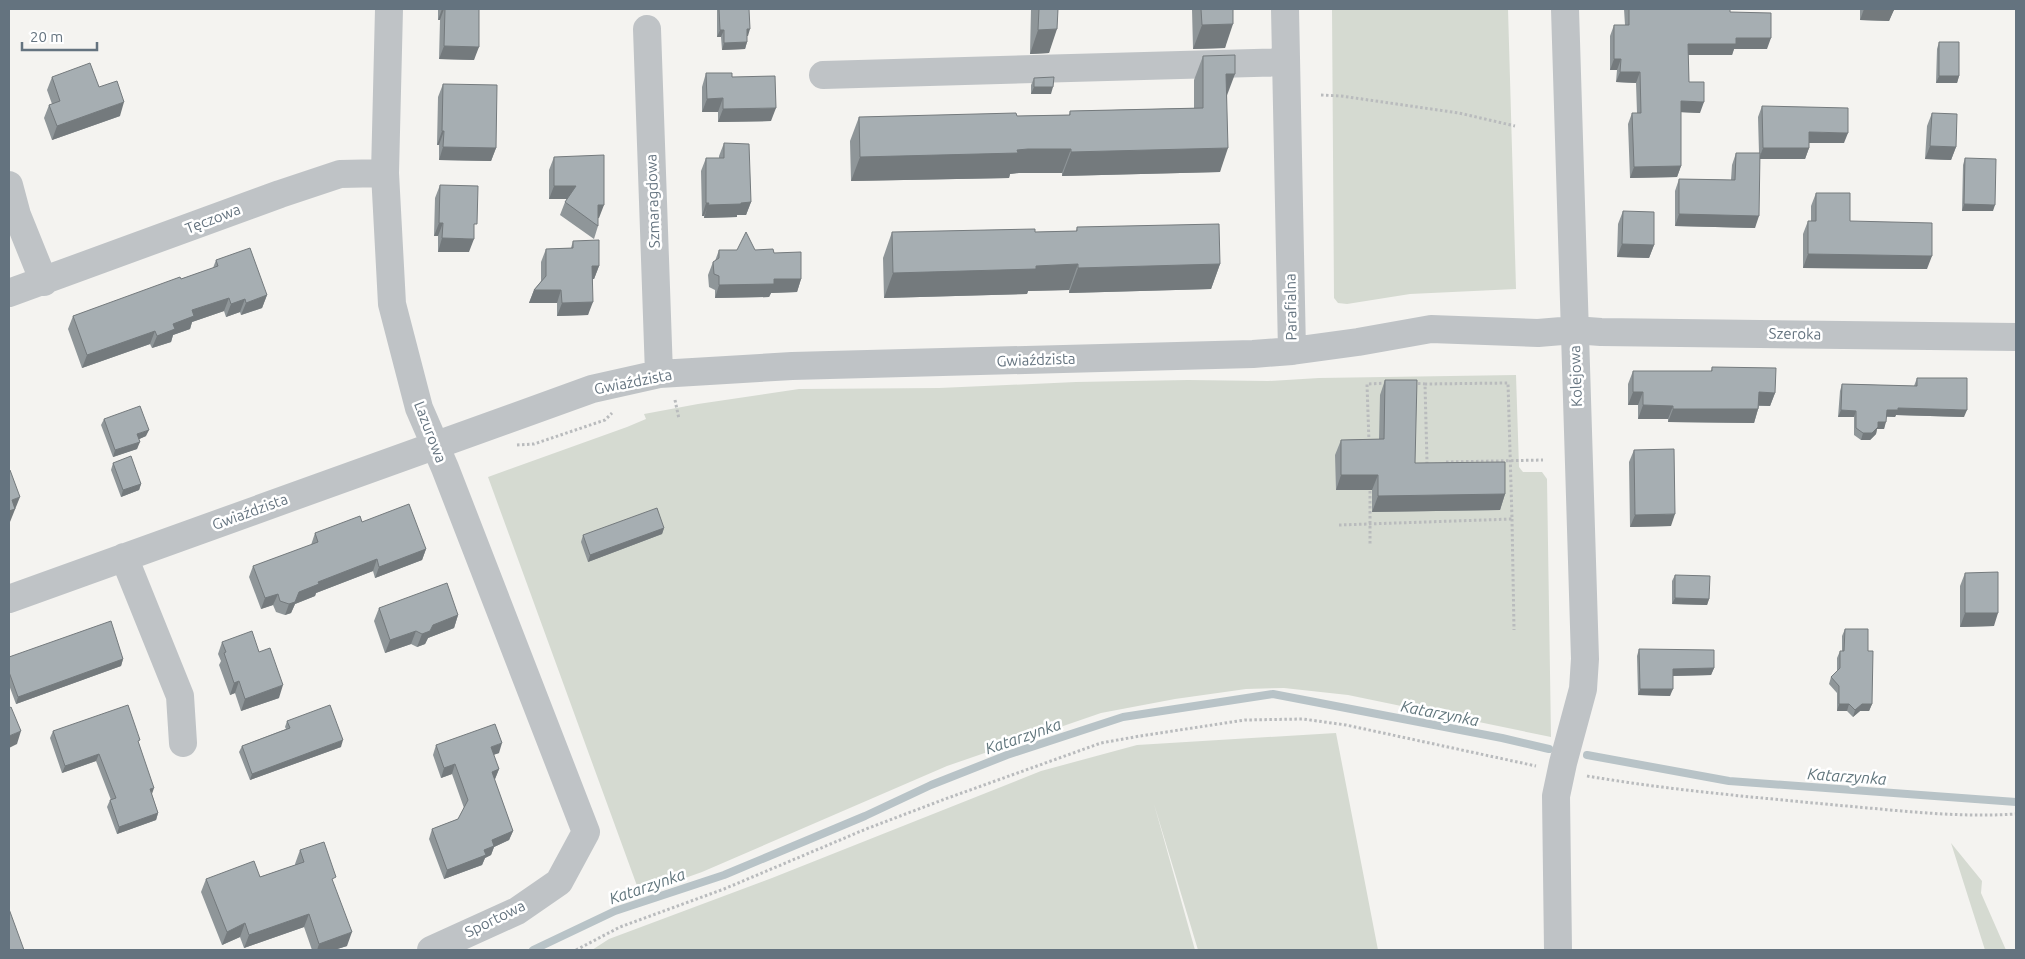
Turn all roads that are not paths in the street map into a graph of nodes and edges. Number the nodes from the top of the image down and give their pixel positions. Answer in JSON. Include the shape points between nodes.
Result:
{"nodes":[{"id":1,"x":389,"y":9,"type":"edge"},
{"id":2,"x":1285,"y":9,"type":"edge"},
{"id":3,"x":1565,"y":9,"type":"edge"},
{"id":4,"x":647,"y":29,"type":"dead end"},
{"id":5,"x":1286,"y":62,"type":"junction"},
{"id":6,"x":823,"y":75,"type":"dead end"},
{"id":7,"x":386,"y":172,"type":"junction"},
{"id":8,"x":9,"y":185,"type":"edge"},
{"id":9,"x":44,"y":282,"type":"junction"},
{"id":10,"x":9,"y":294,"type":"edge"},
{"id":11,"x":1574,"y":330,"type":"junction"},
{"id":12,"x":2016,"y":337,"type":"edge"},
{"id":13,"x":1292,"y":351,"type":"junction"},
{"id":14,"x":667,"y":385,"type":"junction"},
{"id":15,"x":435,"y":444,"type":"junction"},
{"id":16,"x":124,"y":557,"type":"junction"},
{"id":17,"x":9,"y":599,"type":"edge"},
{"id":18,"x":183,"y":743,"type":"dead end"},
{"id":19,"x":586,"y":832,"type":"joint"},
{"id":20,"x":430,"y":950,"type":"edge"},
{"id":21,"x":1558,"y":950,"type":"edge"}],
"edges":[{"from":1,"to":7,"type":"street","name":"Lazurowa"},
{"from":2,"to":5,"type":"street","name":"Parafialna"},
{"from":3,"to":11,"type":"street","name":"Kolejowa"},
{"from":4,"to":14,"type":"street","name":"Szmaragdowa"},
{"from":5,"to":6,"type":"street"},
{"from":5,"to":13,"type":"street","name":"Parafialna"},
{"from":7,"to":9,"type":"street","name":"Tęczowa","via":[[340,174]]},
{"from":7,"to":15,"type":"street","name":"Lazurowa","via":[[392,304],[419,408]]},
{"from":8,"to":9,"type":"street","via":[[17,215]]},
{"from":9,"to":10,"type":"street","name":"Tęczowa"},
{"from":11,"to":12,"type":"street","name":"Szeroka"},
{"from":11,"to":13,"type":"street","name":"Parafialna","via":[[1538,333],[1431,330]]},
{"from":11,"to":21,"type":"street","name":"Kolejowa","via":[[1585,659],[1583,689],[1556,796]]},
{"from":13,"to":14,"type":"street","name":"Gwiaździsta","via":[[792,366]]},
{"from":14,"to":15,"type":"street","name":"Gwiaździsta","via":[[592,389]]},
{"from":15,"to":16,"type":"street","name":"Gwiaździsta"},
{"from":15,"to":19,"type":"street","name":"Lazurowa"},
{"from":16,"to":17,"type":"street","name":"Gwiaździsta"},
{"from":16,"to":18,"type":"street","via":[[180,696]]},
{"from":19,"to":20,"type":"street","name":"Sportowa","via":[[559,882],[518,911]]}]}
